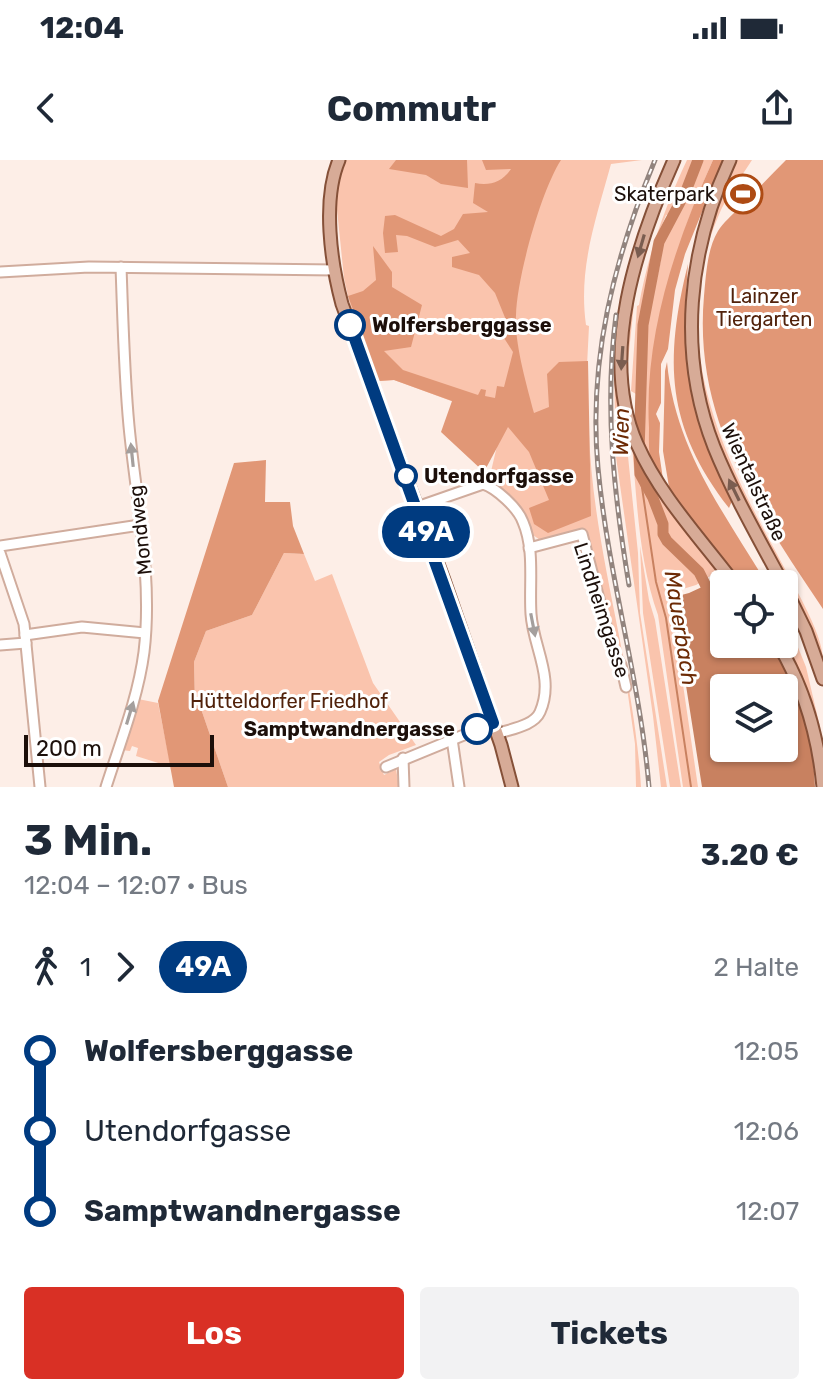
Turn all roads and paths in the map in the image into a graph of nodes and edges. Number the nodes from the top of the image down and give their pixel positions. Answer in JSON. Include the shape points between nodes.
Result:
{"nodes":[{"id":1,"x":339,"y":160,"type":"edge"},
{"id":2,"x":674,"y":160,"type":"edge"},
{"id":3,"x":730,"y":160,"type":"edge"},
{"id":4,"x":121,"y":267,"type":"junction"},
{"id":5,"x":335,"y":270,"type":"junction"},
{"id":6,"x":0,"y":272,"type":"edge"},
{"id":7,"x":417,"y":507,"type":"junction"},
{"id":8,"x":140,"y":525,"type":"junction"},
{"id":9,"x":0,"y":546,"type":"edge"},
{"id":10,"x":529,"y":548,"type":"junction"},
{"id":11,"x":0,"y":553,"type":"edge"},
{"id":12,"x":724,"y":570,"type":"edge"},
{"id":13,"x":776,"y":570,"type":"edge"},
{"id":14,"x":798,"y":614,"type":"edge"},
{"id":15,"x":145,"y":633,"type":"junction"},
{"id":16,"x":26,"y":639,"type":"junction"},
{"id":17,"x":0,"y":645,"type":"edge"},
{"id":18,"x":786,"y":658,"type":"edge"},
{"id":19,"x":823,"y":679,"type":"edge"},
{"id":20,"x":626,"y":687,"type":"dead end"},
{"id":21,"x":495,"y":728,"type":"junction"},
{"id":22,"x":452,"y":739,"type":"junction"},
{"id":23,"x":403,"y":758,"type":"junction"},
{"id":24,"x":386,"y":767,"type":"dead end"},
{"id":25,"x":40,"y":787,"type":"edge"},
{"id":26,"x":106,"y":787,"type":"edge"},
{"id":27,"x":404,"y":787,"type":"edge"},
{"id":28,"x":459,"y":787,"type":"edge"},
{"id":29,"x":512,"y":787,"type":"edge"},
{"id":30,"x":823,"y":787,"type":"edge"}],
"edges":[{"from":1,"to":5,"type":"main road","via":[[329,203]]},
{"from":2,"to":12,"type":"main road","one_way":true,"via":[[631,280],[622,398],[637,443],[664,492]]},
{"from":13,"to":3,"type":"main road","name":"Wientalstraße","one_way":true,"via":[[714,447],[694,369],[695,271],[717,187]]},
{"from":4,"to":5,"type":"street"},
{"from":4,"to":6,"type":"street"},
{"from":8,"to":4,"type":"street","name":"Mondweg","one_way":true},
{"from":5,"to":7,"type":"main road"},
{"from":7,"to":10,"type":"street","via":[[487,485],[521,517]]},
{"from":7,"to":21,"type":"main road"},
{"from":8,"to":9,"type":"street"},
{"from":8,"to":15,"type":"street","name":"Mondweg"},
{"from":10,"to":20,"type":"street","name":"Lindheimgasse","via":[[582,534]]},
{"from":10,"to":21,"type":"street","one_way":true,"via":[[531,620],[544,669],[542,705],[533,721]]},
{"from":11,"to":16,"type":"street","via":[[22,611]]},
{"from":14,"to":19,"type":"main road","name":"Wientalstraße"},
{"from":15,"to":16,"type":"street","via":[[82,627]]},
{"from":26,"to":15,"type":"street","name":"Mondweg","one_way":true,"via":[[135,697]]},
{"from":16,"to":17,"type":"street"},
{"from":16,"to":25,"type":"street"},
{"from":18,"to":30,"type":"main road","via":[[812,717]]},
{"from":21,"to":22,"type":"street"},
{"from":21,"to":29,"type":"main road"},
{"from":22,"to":23,"type":"street"},
{"from":22,"to":28,"type":"street"},
{"from":23,"to":24,"type":"street"},
{"from":23,"to":27,"type":"street"}]}
